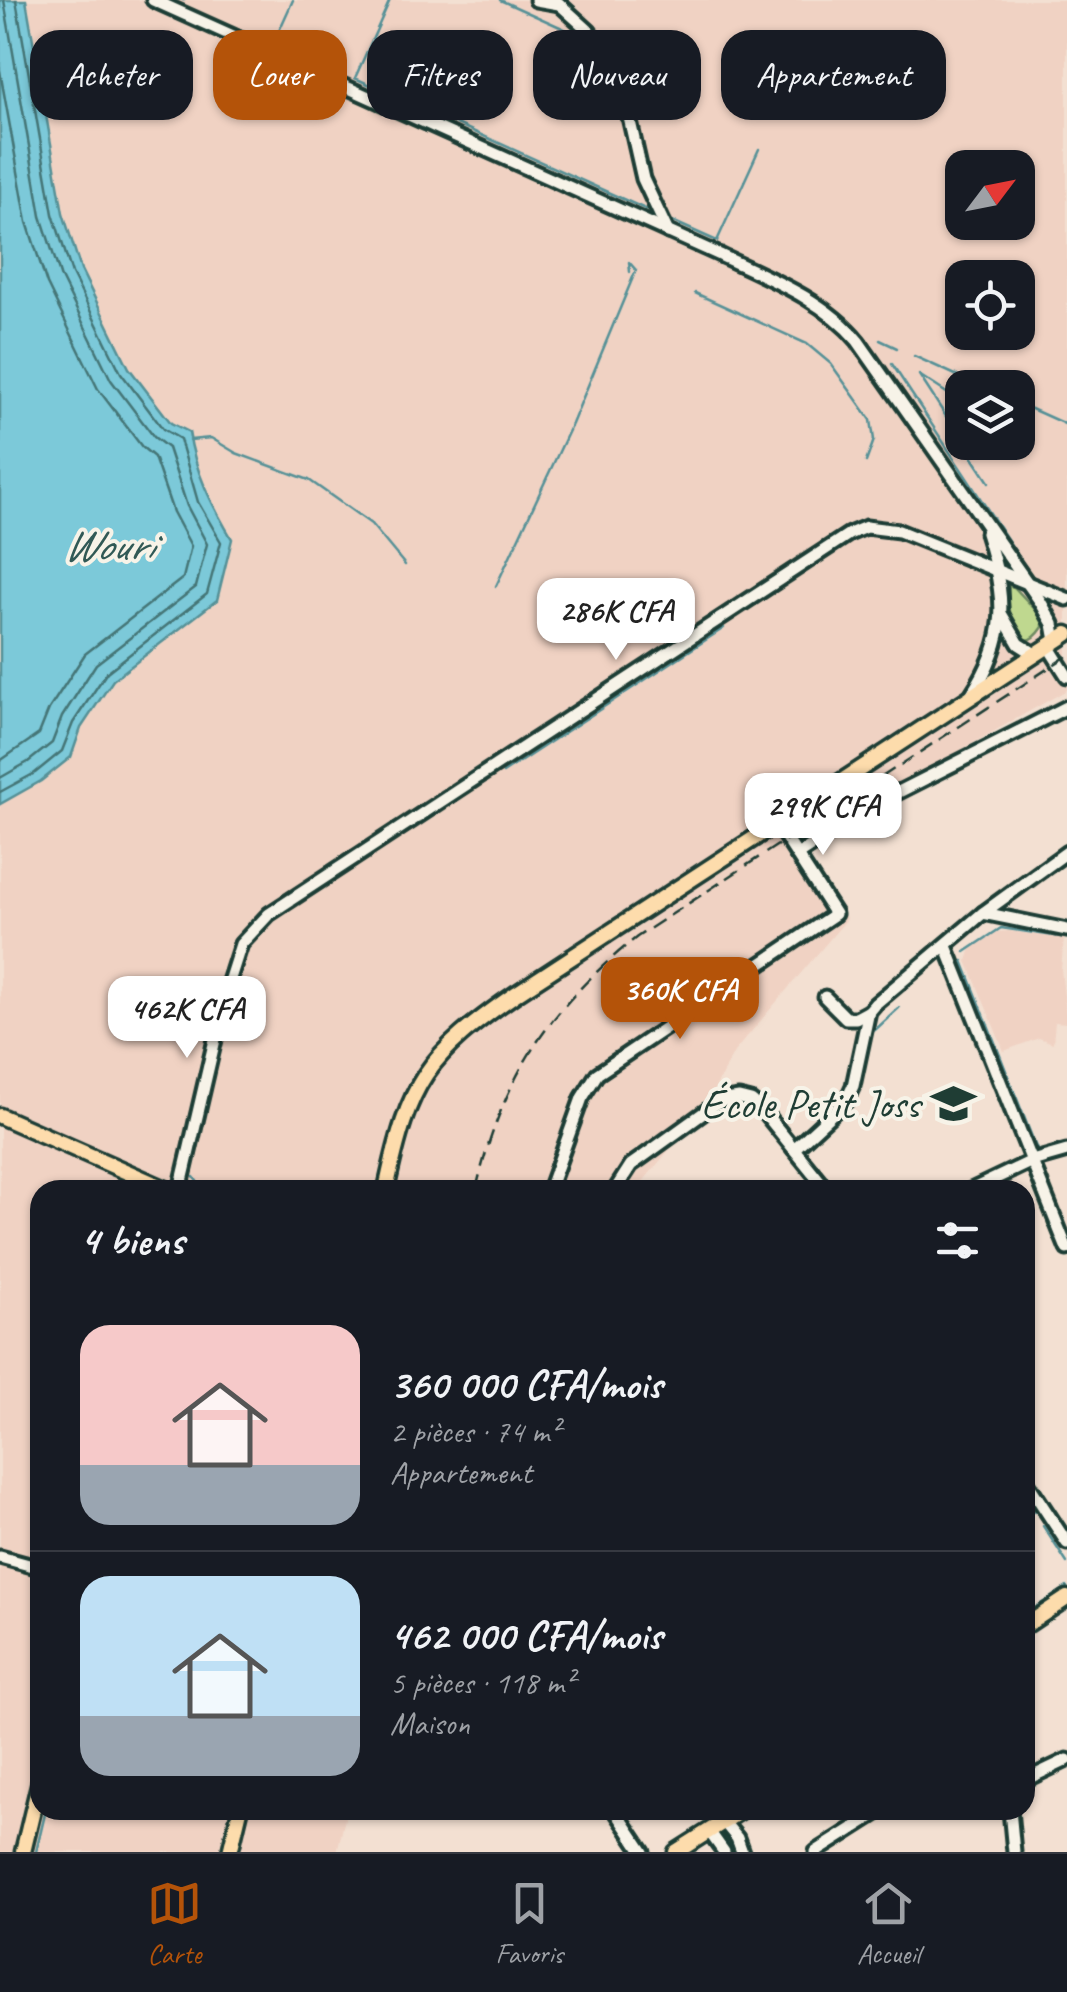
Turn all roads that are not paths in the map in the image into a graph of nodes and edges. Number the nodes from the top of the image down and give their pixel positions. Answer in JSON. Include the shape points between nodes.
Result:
{"nodes":[{"id":1,"x":154,"y":0,"type":"edge"},
{"id":2,"x":536,"y":0,"type":"edge"},
{"id":3,"x":557,"y":2,"type":"edge"},
{"id":4,"x":668,"y":232,"type":"junction"},
{"id":5,"x":984,"y":525,"type":"junction"},
{"id":6,"x":996,"y":569,"type":"junction"},
{"id":7,"x":1027,"y":583,"type":"junction"},
{"id":8,"x":1067,"y":599,"type":"edge"},
{"id":9,"x":1001,"y":611,"type":"junction"},
{"id":10,"x":1052,"y":644,"type":"edge"},
{"id":11,"x":1067,"y":676,"type":"edge"},
{"id":12,"x":968,"y":699,"type":"junction"},
{"id":13,"x":1067,"y":707,"type":"edge"},
{"id":14,"x":777,"y":824,"type":"junction"},
{"id":15,"x":1067,"y":852,"type":"edge"},
{"id":16,"x":796,"y":854,"type":"junction"},
{"id":17,"x":982,"y":913,"type":"junction"},
{"id":18,"x":1067,"y":930,"type":"edge"},
{"id":19,"x":946,"y":946,"type":"junction"},
{"id":20,"x":825,"y":997,"type":"dead end"},
{"id":21,"x":869,"y":1011,"type":"junction"},
{"id":22,"x":0,"y":1116,"type":"edge"},
{"id":23,"x":794,"y":1148,"type":"junction"},
{"id":24,"x":1067,"y":1152,"type":"edge"},
{"id":25,"x":1032,"y":1161,"type":"junction"},
{"id":26,"x":145,"y":1180,"type":"edge"},
{"id":27,"x":182,"y":1180,"type":"edge"},
{"id":28,"x":388,"y":1180,"type":"edge"},
{"id":29,"x":553,"y":1180,"type":"edge"},
{"id":30,"x":621,"y":1180,"type":"edge"},
{"id":31,"x":819,"y":1180,"type":"edge"},
{"id":32,"x":992,"y":1180,"type":"edge"},
{"id":33,"x":1067,"y":1249,"type":"edge"},
{"id":34,"x":1035,"y":1495,"type":"edge"},
{"id":35,"x":1067,"y":1543,"type":"edge"},
{"id":36,"x":0,"y":1557,"type":"edge"},
{"id":37,"x":30,"y":1565,"type":"edge"},
{"id":38,"x":1067,"y":1598,"type":"edge"},
{"id":39,"x":1035,"y":1619,"type":"edge"},
{"id":40,"x":1067,"y":1760,"type":"edge"},
{"id":41,"x":1035,"y":1775,"type":"edge"},
{"id":42,"x":31,"y":1820,"type":"edge"},
{"id":43,"x":238,"y":1820,"type":"edge"},
{"id":44,"x":621,"y":1820,"type":"edge"},
{"id":45,"x":727,"y":1820,"type":"edge"},
{"id":46,"x":866,"y":1820,"type":"edge"},
{"id":47,"x":1011,"y":1820,"type":"edge"},
{"id":48,"x":724,"y":1822,"type":"junction"},
{"id":49,"x":709,"y":1831,"type":"junction"},
{"id":50,"x":698,"y":1846,"type":"edge"},
{"id":51,"x":23,"y":1852,"type":"edge"},
{"id":52,"x":230,"y":1852,"type":"edge"},
{"id":53,"x":642,"y":1852,"type":"edge"},
{"id":54,"x":676,"y":1852,"type":"edge"},
{"id":55,"x":724,"y":1852,"type":"edge"},
{"id":56,"x":743,"y":1852,"type":"edge"},
{"id":57,"x":816,"y":1852,"type":"edge"},
{"id":58,"x":1014,"y":1852,"type":"edge"}],
"edges":[{"from":1,"to":4,"type":"street"},
{"from":2,"to":3,"type":"street"},
{"from":3,"to":4,"type":"street","via":[[609,60],[643,179]]},
{"from":4,"to":5,"type":"street","via":[[777,282],[848,329]]},
{"from":5,"to":6,"type":"street"},
{"from":5,"to":7,"type":"street"},
{"from":6,"to":7,"type":"street"},
{"from":6,"to":9,"type":"street"},
{"from":6,"to":27,"type":"street","via":[[882,527],[849,534],[268,914],[241,944]]},
{"from":7,"to":8,"type":"street"},
{"from":7,"to":10,"type":"street","via":[[1048,614]]},
{"from":9,"to":10,"type":"street","via":[[1013,637]]},
{"from":9,"to":12,"type":"street","via":[[991,664]]},
{"from":10,"to":11,"type":"street"},
{"from":10,"to":12,"type":"main road"},
{"from":12,"to":14,"type":"main road"},
{"from":13,"to":16,"type":"street","via":[[879,802]]},
{"from":14,"to":16,"type":"street"},
{"from":14,"to":28,"type":"main road","via":[[458,1035],[413,1095]]},
{"from":15,"to":17,"type":"street"},
{"from":16,"to":29,"type":"street","via":[[835,914],[597,1074]]},
{"from":17,"to":18,"type":"street"},
{"from":17,"to":19,"type":"street"},
{"from":19,"to":21,"type":"street"},
{"from":19,"to":25,"type":"street"},
{"from":20,"to":21,"type":"street","via":[[846,1018]]},
{"from":21,"to":23,"type":"street","via":[[846,1100]]},
{"from":22,"to":26,"type":"main road"},
{"from":23,"to":30,"type":"street","via":[[751,1101],[728,1098],[631,1166]]},
{"from":23,"to":31,"type":"street"},
{"from":24,"to":25,"type":"street"},
{"from":25,"to":32,"type":"street"},
{"from":25,"to":33,"type":"street"},
{"from":34,"to":35,"type":"street"},
{"from":36,"to":37,"type":"street"},
{"from":38,"to":39,"type":"main road"},
{"from":40,"to":41,"type":"street"},
{"from":42,"to":51,"type":"main road"},
{"from":43,"to":52,"type":"main road"},
{"from":44,"to":53,"type":"street"},
{"from":45,"to":48,"type":"main road"},
{"from":46,"to":57,"type":"street"},
{"from":47,"to":58,"type":"street"},
{"from":48,"to":49,"type":"main road"},
{"from":48,"to":56,"type":"street"},
{"from":49,"to":50,"type":"main road"},
{"from":49,"to":55,"type":"street"},
{"from":50,"to":54,"type":"main road"}]}
